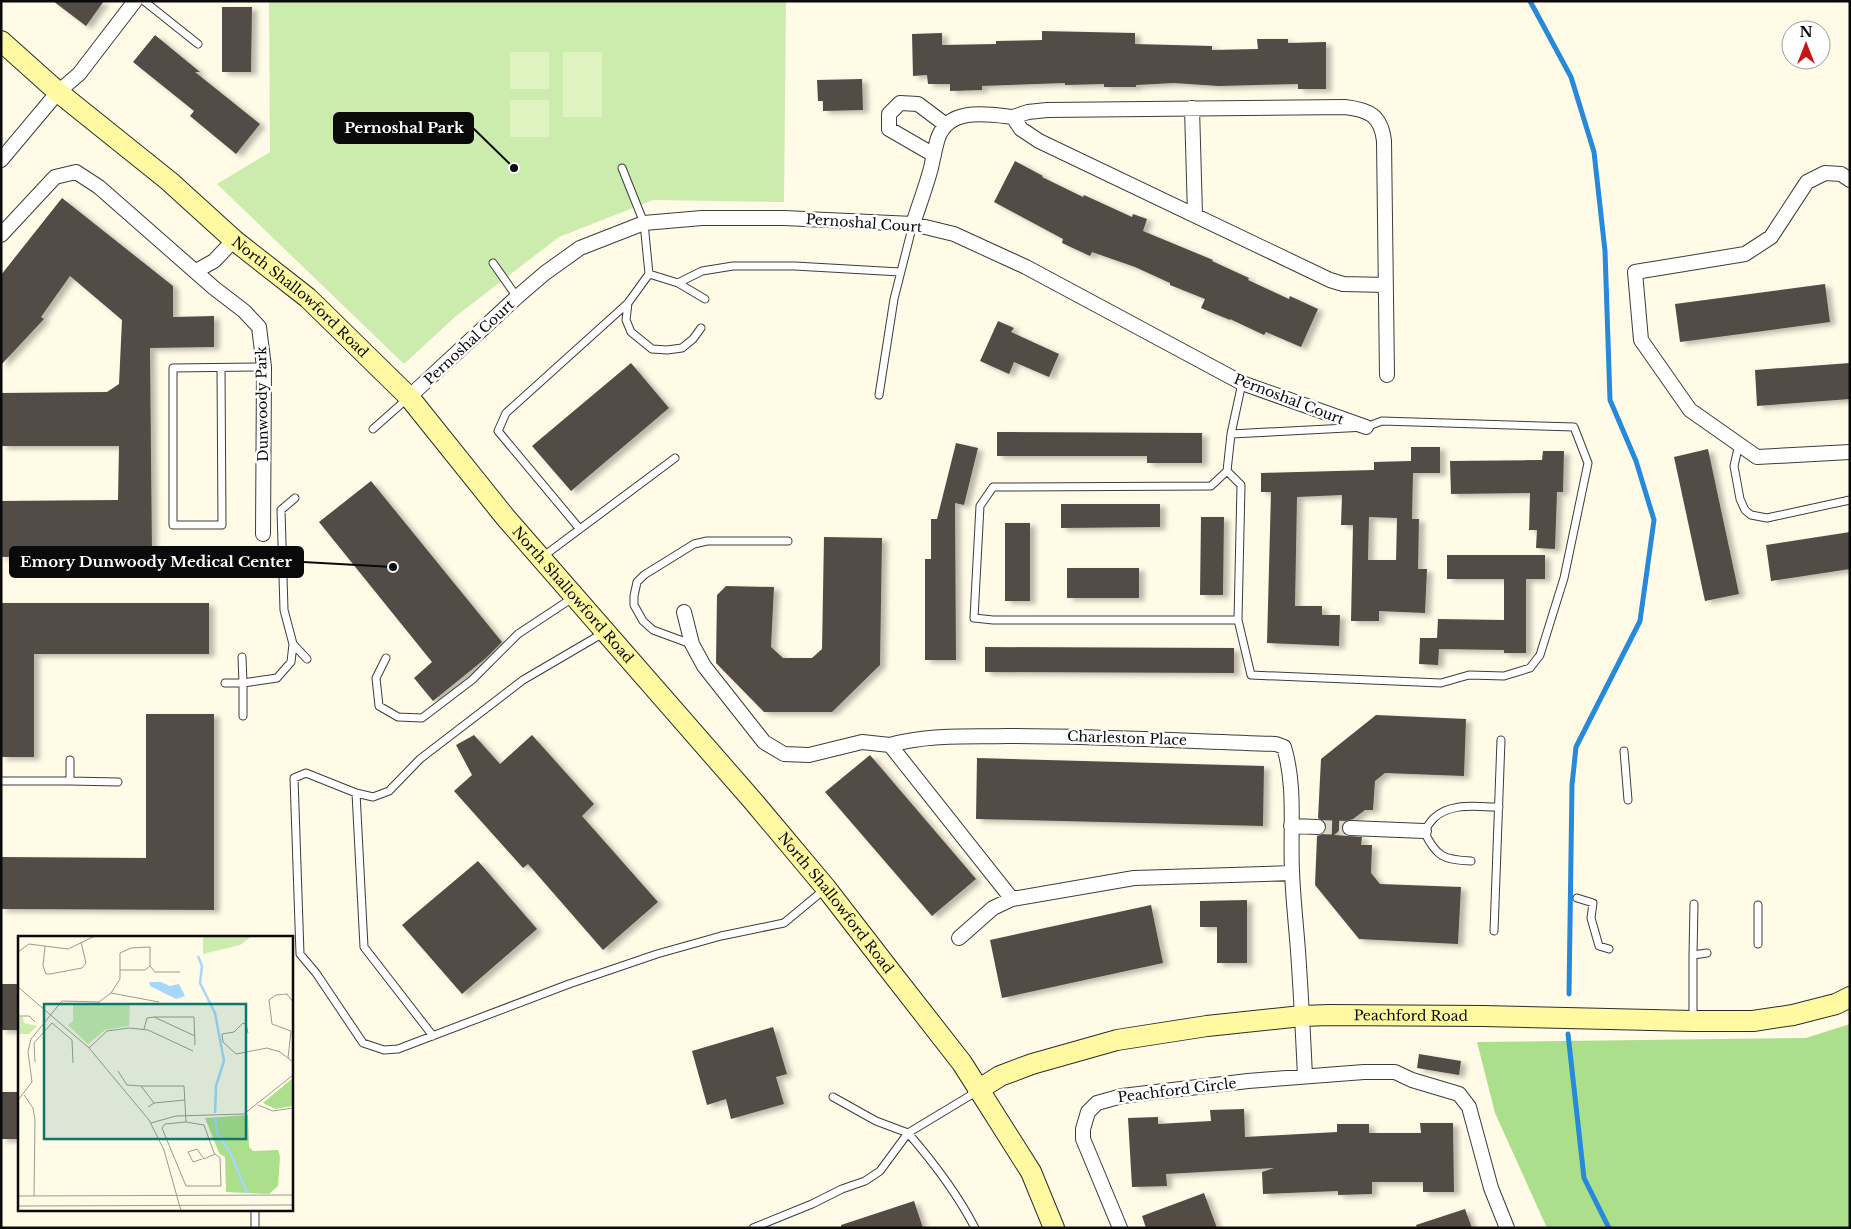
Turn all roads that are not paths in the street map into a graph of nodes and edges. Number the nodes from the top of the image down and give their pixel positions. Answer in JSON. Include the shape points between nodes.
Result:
{"nodes":[{"id":1,"x":135,"y":1,"type":"edge"},
{"id":2,"x":144,"y":1,"type":"edge"},
{"id":3,"x":1,"y":41,"type":"edge"},
{"id":4,"x":198,"y":44,"type":"dead end"},
{"id":5,"x":58,"y":92,"type":"junction"},
{"id":6,"x":1192,"y":108,"type":"junction"},
{"id":7,"x":1013,"y":117,"type":"junction"},
{"id":8,"x":946,"y":125,"type":"junction"},
{"id":9,"x":934,"y":155,"type":"junction"},
{"id":10,"x":1,"y":160,"type":"edge"},
{"id":11,"x":622,"y":168,"type":"dead end"},
{"id":12,"x":1850,"y":180,"type":"edge"},
{"id":13,"x":1195,"y":215,"type":"junction"},
{"id":14,"x":644,"y":223,"type":"junction"},
{"id":15,"x":913,"y":224,"type":"junction"},
{"id":16,"x":1,"y":235,"type":"edge"},
{"id":17,"x":234,"y":240,"type":"junction"},
{"id":18,"x":492,"y":263,"type":"dead end"},
{"id":19,"x":196,"y":271,"type":"junction"},
{"id":20,"x":900,"y":272,"type":"junction"},
{"id":21,"x":649,"y":274,"type":"junction"},
{"id":22,"x":678,"y":283,"type":"junction"},
{"id":23,"x":1386,"y":285,"type":"junction"},
{"id":24,"x":517,"y":297,"type":"junction"},
{"id":25,"x":704,"y":299,"type":"dead end"},
{"id":26,"x":628,"y":303,"type":"junction"},
{"id":27,"x":701,"y":328,"type":"dead end"},
{"id":28,"x":264,"y":367,"type":"junction"},
{"id":29,"x":221,"y":368,"type":"junction"},
{"id":30,"x":1387,"y":375,"type":"dead end"},
{"id":31,"x":1242,"y":383,"type":"junction"},
{"id":32,"x":879,"y":395,"type":"dead end"},
{"id":33,"x":409,"y":397,"type":"junction"},
{"id":34,"x":1366,"y":427,"type":"junction"},
{"id":35,"x":373,"y":429,"type":"dead end"},
{"id":36,"x":1231,"y":434,"type":"junction"},
{"id":37,"x":1739,"y":444,"type":"junction"},
{"id":38,"x":1850,"y":452,"type":"edge"},
{"id":39,"x":675,"y":458,"type":"dead end"},
{"id":40,"x":1227,"y":471,"type":"junction"},
{"id":41,"x":295,"y":498,"type":"dead end"},
{"id":42,"x":1850,"y":500,"type":"edge"},
{"id":43,"x":579,"y":528,"type":"junction"},
{"id":44,"x":262,"y":534,"type":"dead end"},
{"id":45,"x":788,"y":541,"type":"dead end"},
{"id":46,"x":541,"y":558,"type":"junction"},
{"id":47,"x":574,"y":597,"type":"junction"},
{"id":48,"x":684,"y":612,"type":"dead end"},
{"id":49,"x":1238,"y":620,"type":"junction"},
{"id":50,"x":605,"y":632,"type":"junction"},
{"id":51,"x":293,"y":644,"type":"junction"},
{"id":52,"x":692,"y":644,"type":"junction"},
{"id":53,"x":242,"y":656,"type":"dead end"},
{"id":54,"x":386,"y":658,"type":"dead end"},
{"id":55,"x":307,"y":659,"type":"dead end"},
{"id":56,"x":226,"y":683,"type":"dead end"},
{"id":57,"x":243,"y":683,"type":"junction"},
{"id":58,"x":243,"y":716,"type":"dead end"},
{"id":59,"x":1501,"y":740,"type":"dead end"},
{"id":60,"x":890,"y":745,"type":"junction"},
{"id":61,"x":1624,"y":751,"type":"dead end"},
{"id":62,"x":70,"y":760,"type":"dead end"},
{"id":63,"x":1,"y":781,"type":"edge"},
{"id":64,"x":70,"y":781,"type":"junction"},
{"id":65,"x":118,"y":782,"type":"dead end"},
{"id":66,"x":356,"y":793,"type":"junction"},
{"id":67,"x":1628,"y":800,"type":"dead end"},
{"id":68,"x":1499,"y":807,"type":"junction"},
{"id":69,"x":1291,"y":826,"type":"junction"},
{"id":70,"x":1318,"y":827,"type":"tunnel mouth"},
{"id":71,"x":1350,"y":828,"type":"tunnel mouth"},
{"id":72,"x":1424,"y":831,"type":"junction"},
{"id":73,"x":1471,"y":861,"type":"dead end"},
{"id":74,"x":1292,"y":873,"type":"junction"},
{"id":75,"x":826,"y":888,"type":"junction"},
{"id":76,"x":1577,"y":898,"type":"dead end"},
{"id":77,"x":1012,"y":899,"type":"junction"},
{"id":78,"x":1694,"y":904,"type":"dead end"},
{"id":79,"x":1758,"y":905,"type":"dead end"},
{"id":80,"x":1494,"y":931,"type":"dead end"},
{"id":81,"x":958,"y":938,"type":"dead end"},
{"id":82,"x":1758,"y":944,"type":"dead end"},
{"id":83,"x":1609,"y":949,"type":"dead end"},
{"id":84,"x":1707,"y":952,"type":"dead end"},
{"id":85,"x":1693,"y":955,"type":"junction"},
{"id":86,"x":1850,"y":997,"type":"edge"},
{"id":87,"x":1302,"y":1016,"type":"junction"},
{"id":88,"x":1693,"y":1021,"type":"junction"},
{"id":89,"x":433,"y":1036,"type":"junction"},
{"id":90,"x":1304,"y":1076,"type":"junction"},
{"id":91,"x":978,"y":1090,"type":"junction"},
{"id":92,"x":833,"y":1097,"type":"dead end"},
{"id":93,"x":908,"y":1133,"type":"junction"},
{"id":94,"x":255,"y":1212,"type":"edge"},
{"id":95,"x":255,"y":1228,"type":"edge"},
{"id":96,"x":753,"y":1228,"type":"edge"},
{"id":97,"x":975,"y":1228,"type":"edge"},
{"id":98,"x":1054,"y":1228,"type":"edge"},
{"id":99,"x":1120,"y":1228,"type":"edge"},
{"id":100,"x":1506,"y":1228,"type":"edge"}],
"edges":[{"from":1,"to":5,"type":"street","via":[[79,74]]},
{"from":2,"to":4,"type":"lane"},
{"from":3,"to":5,"type":"street","name":"North Shallowford Road"},
{"from":5,"to":10,"type":"street"},
{"from":5,"to":17,"type":"street","name":"North Shallowford Road","via":[[169,181]]},
{"from":6,"to":7,"type":"street","via":[[1047,110]]},
{"from":6,"to":13,"type":"street"},
{"from":6,"to":23,"type":"street","via":[[1345,107],[1364,110],[1376,118],[1383,130],[1384,141]]},
{"from":7,"to":8,"type":"street","via":[[968,115],[953,119]]},
{"from":7,"to":13,"type":"street","via":[[1029,136]]},
{"from":8,"to":9,"type":"street","via":[[938,137]]},
{"from":8,"to":9,"type":"street","via":[[918,104],[900,103],[889,114],[889,129]]},
{"from":9,"to":15,"type":"street"},
{"from":11,"to":14,"type":"lane"},
{"from":12,"to":37,"type":"street","via":[[1841,174],[1825,173],[1807,182],[1771,237],[1745,254],[1635,272],[1640,340],[1690,410]]},
{"from":13,"to":23,"type":"street","via":[[1330,280],[1342,284]]},
{"from":14,"to":15,"type":"street","name":"Pernoshal Court","via":[[784,218]]},
{"from":14,"to":21,"type":"lane"},
{"from":14,"to":24,"type":"street","name":"Pernoshal Court","via":[[580,248]]},
{"from":15,"to":20,"type":"lane"},
{"from":15,"to":31,"type":"street","name":"Pernoshal Court","via":[[954,234],[1026,267]]},
{"from":16,"to":19,"type":"street","name":"Dunwoody Park","via":[[55,177],[76,172],[99,187]]},
{"from":17,"to":19,"type":"street","via":[[214,261]]},
{"from":17,"to":33,"type":"street","name":"North Shallowford Road","via":[[308,298]]},
{"from":18,"to":24,"type":"lane"},
{"from":19,"to":28,"type":"street","name":"Dunwoody Park","via":[[244,310],[259,327]]},
{"from":20,"to":22,"type":"lane","via":[[733,266],[702,270]]},
{"from":20,"to":32,"type":"lane"},
{"from":21,"to":22,"type":"lane"},
{"from":21,"to":26,"type":"lane"},
{"from":22,"to":25,"type":"lane"},
{"from":23,"to":30,"type":"street"},
{"from":24,"to":33,"type":"street","name":"Pernoshal Court"},
{"from":26,"to":27,"type":"lane","via":[[626,320],[631,332],[652,348],[682,348]]},
{"from":26,"to":43,"type":"lane","via":[[506,413],[498,431]]},
{"from":28,"to":29,"type":"lane"},
{"from":28,"to":44,"type":"street","name":"Dunwoody Park"},
{"from":29,"to":29,"type":"lane","via":[[173,368],[173,526],[222,525]]},
{"from":31,"to":34,"type":"street","name":"Pernoshal Court"},
{"from":31,"to":36,"type":"lane"},
{"from":33,"to":35,"type":"lane"},
{"from":33,"to":46,"type":"street","name":"North Shallowford Road"},
{"from":34,"to":36,"type":"lane"},
{"from":34,"to":49,"type":"lane","via":[[1382,421],[1574,427],[1588,463],[1564,578],[1540,655],[1530,668],[1504,676],[1469,675],[1441,683],[1251,675]]},
{"from":36,"to":40,"type":"lane"},
{"from":37,"to":38,"type":"street","via":[[1757,457]]},
{"from":37,"to":42,"type":"lane","via":[[1734,466],[1740,499],[1751,515],[1767,518]]},
{"from":39,"to":43,"type":"lane"},
{"from":40,"to":49,"type":"lane","via":[[1241,485]]},
{"from":40,"to":49,"type":"lane","via":[[1211,486],[992,487],[980,506],[974,618]]},
{"from":41,"to":51,"type":"lane","via":[[281,510],[284,610]]},
{"from":43,"to":46,"type":"lane"},
{"from":45,"to":52,"type":"lane","via":[[707,541],[694,544],[637,582],[634,605],[643,621],[653,630]]},
{"from":46,"to":47,"type":"street","name":"North Shallowford Road"},
{"from":47,"to":50,"type":"street","name":"North Shallowford Road"},
{"from":47,"to":54,"type":"lane","via":[[518,634],[472,680],[422,718],[398,717],[379,706],[376,678]]},
{"from":48,"to":52,"type":"street","name":"Charleston Place"},
{"from":50,"to":66,"type":"lane","via":[[523,680],[420,759],[389,791],[373,797]]},
{"from":50,"to":75,"type":"street","name":"North Shallowford Road"},
{"from":51,"to":55,"type":"lane"},
{"from":51,"to":57,"type":"lane","via":[[290,662],[277,678]]},
{"from":52,"to":60,"type":"street","name":"Charleston Place","via":[[704,666],[764,742],[784,754],[809,756],[862,742]]},
{"from":53,"to":57,"type":"lane"},
{"from":56,"to":57,"type":"lane"},
{"from":57,"to":58,"type":"lane"},
{"from":59,"to":68,"type":"lane"},
{"from":60,"to":69,"type":"street","name":"Charleston Place","via":[[908,740],[950,737],[1061,736],[1276,744],[1284,747],[1288,759],[1292,792]]},
{"from":60,"to":77,"type":"street"},
{"from":61,"to":67,"type":"lane"},
{"from":62,"to":64,"type":"lane"},
{"from":63,"to":64,"type":"lane"},
{"from":64,"to":65,"type":"lane"},
{"from":66,"to":89,"type":"lane","via":[[364,947]]},
{"from":66,"to":89,"type":"lane","via":[[306,773],[294,778],[300,954],[364,1043],[384,1050],[398,1049]]},
{"from":68,"to":72,"type":"lane","via":[[1462,806],[1447,810],[1434,818]]},
{"from":68,"to":80,"type":"lane"},
{"from":69,"to":70,"type":"street"},
{"from":69,"to":74,"type":"street","name":"Charleston Place"},
{"from":71,"to":72,"type":"street"},
{"from":72,"to":73,"type":"lane","via":[[1432,847],[1442,856]]},
{"from":74,"to":77,"type":"street","via":[[1134,878]]},
{"from":74,"to":87,"type":"street","name":"Charleston Place"},
{"from":75,"to":89,"type":"lane","via":[[784,923],[656,954]]},
{"from":75,"to":91,"type":"street","name":"North Shallowford Road","via":[[962,1063]]},
{"from":76,"to":83,"type":"lane","via":[[1592,903],[1591,918],[1599,946]]},
{"from":77,"to":81,"type":"street","via":[[994,908]]},
{"from":78,"to":85,"type":"lane"},
{"from":79,"to":82,"type":"lane"},
{"from":84,"to":85,"type":"lane"},
{"from":85,"to":88,"type":"lane"},
{"from":86,"to":88,"type":"street","name":"Peachford Road","via":[[1836,1004],[1753,1021]]},
{"from":87,"to":88,"type":"street","name":"Peachford Road"},
{"from":87,"to":90,"type":"street"},
{"from":87,"to":91,"type":"street","name":"Peachford Road","via":[[1117,1040],[1032,1064],[1000,1076]]},
{"from":90,"to":99,"type":"street","name":"Peachford Circle","via":[[1122,1096],[1097,1104],[1088,1112],[1083,1139]]},
{"from":90,"to":100,"type":"street","name":"Peachford Circle","via":[[1395,1072],[1459,1094],[1469,1107],[1491,1188]]},
{"from":91,"to":93,"type":"lane"},
{"from":91,"to":98,"type":"street","name":"North Shallowford Road","via":[[1031,1172]]},
{"from":92,"to":93,"type":"lane","via":[[876,1121]]},
{"from":93,"to":96,"type":"lane","via":[[880,1171],[865,1181]]},
{"from":93,"to":97,"type":"lane","via":[[962,1202]]},
{"from":94,"to":95,"type":"lane"}]}
